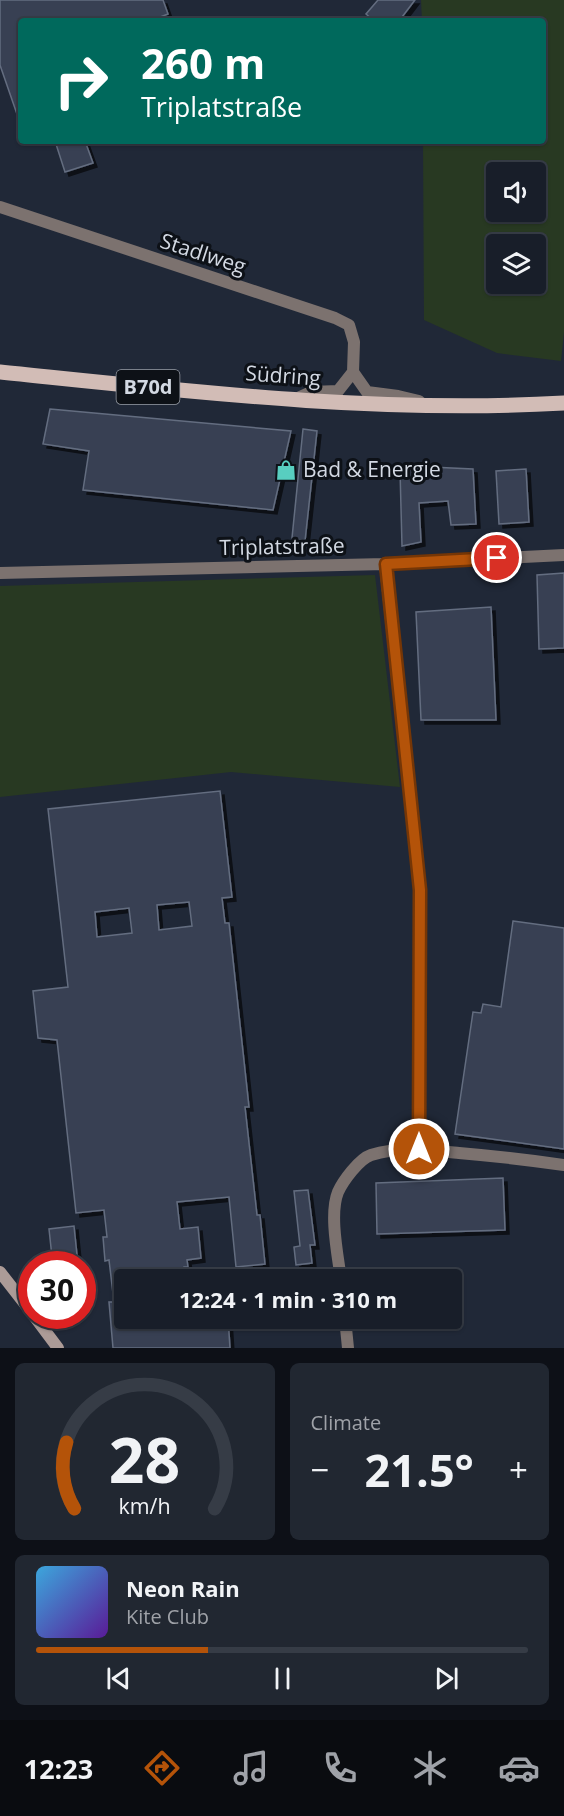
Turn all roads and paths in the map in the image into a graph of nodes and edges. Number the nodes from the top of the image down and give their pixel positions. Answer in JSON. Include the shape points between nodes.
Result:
{"nodes":[{"id":1,"x":0,"y":207,"type":"edge"},
{"id":2,"x":0,"y":372,"type":"edge"},
{"id":3,"x":353,"y":372,"type":"junction"},
{"id":4,"x":296,"y":399,"type":"junction"},
{"id":5,"x":564,"y":403,"type":"edge"},
{"id":6,"x":433,"y":405,"type":"junction"},
{"id":7,"x":564,"y":555,"type":"edge"},
{"id":8,"x":386,"y":564,"type":"junction"},
{"id":9,"x":0,"y":573,"type":"edge"},
{"id":10,"x":419,"y":1149,"type":"junction"},
{"id":11,"x":564,"y":1165,"type":"edge"},
{"id":12,"x":339,"y":1269,"type":"edge"},
{"id":13,"x":0,"y":1272,"type":"edge"},
{"id":14,"x":18,"y":1295,"type":"edge"},
{"id":15,"x":44,"y":1329,"type":"edge"},
{"id":16,"x":346,"y":1329,"type":"edge"},
{"id":17,"x":58,"y":1348,"type":"edge"},
{"id":18,"x":348,"y":1348,"type":"edge"}],
"edges":[{"from":1,"to":3,"type":"street","name":"Stadlweg","via":[[335,318],[349,325],[354,342]]},
{"from":2,"to":4,"type":"main road","name":"Südring","number":"B70d"},
{"from":3,"to":4,"type":"street","via":[[338,391],[311,392]]},
{"from":3,"to":6,"type":"street","via":[[367,392]]},
{"from":4,"to":6,"type":"main road","name":"Südring","number":"B70d"},
{"from":5,"to":6,"type":"main road","name":"Südring","number":"B70d"},
{"from":7,"to":8,"type":"street","name":"Triplatstraße"},
{"from":8,"to":9,"type":"street","name":"Triplatstraße"},
{"from":8,"to":10,"type":"street","via":[[420,890]]},
{"from":10,"to":11,"type":"street"},
{"from":10,"to":12,"type":"street","via":[[369,1155],[350,1173],[338,1194],[335,1215]]},
{"from":13,"to":14,"type":"street"},
{"from":15,"to":17,"type":"street"},
{"from":16,"to":18,"type":"street"}]}
